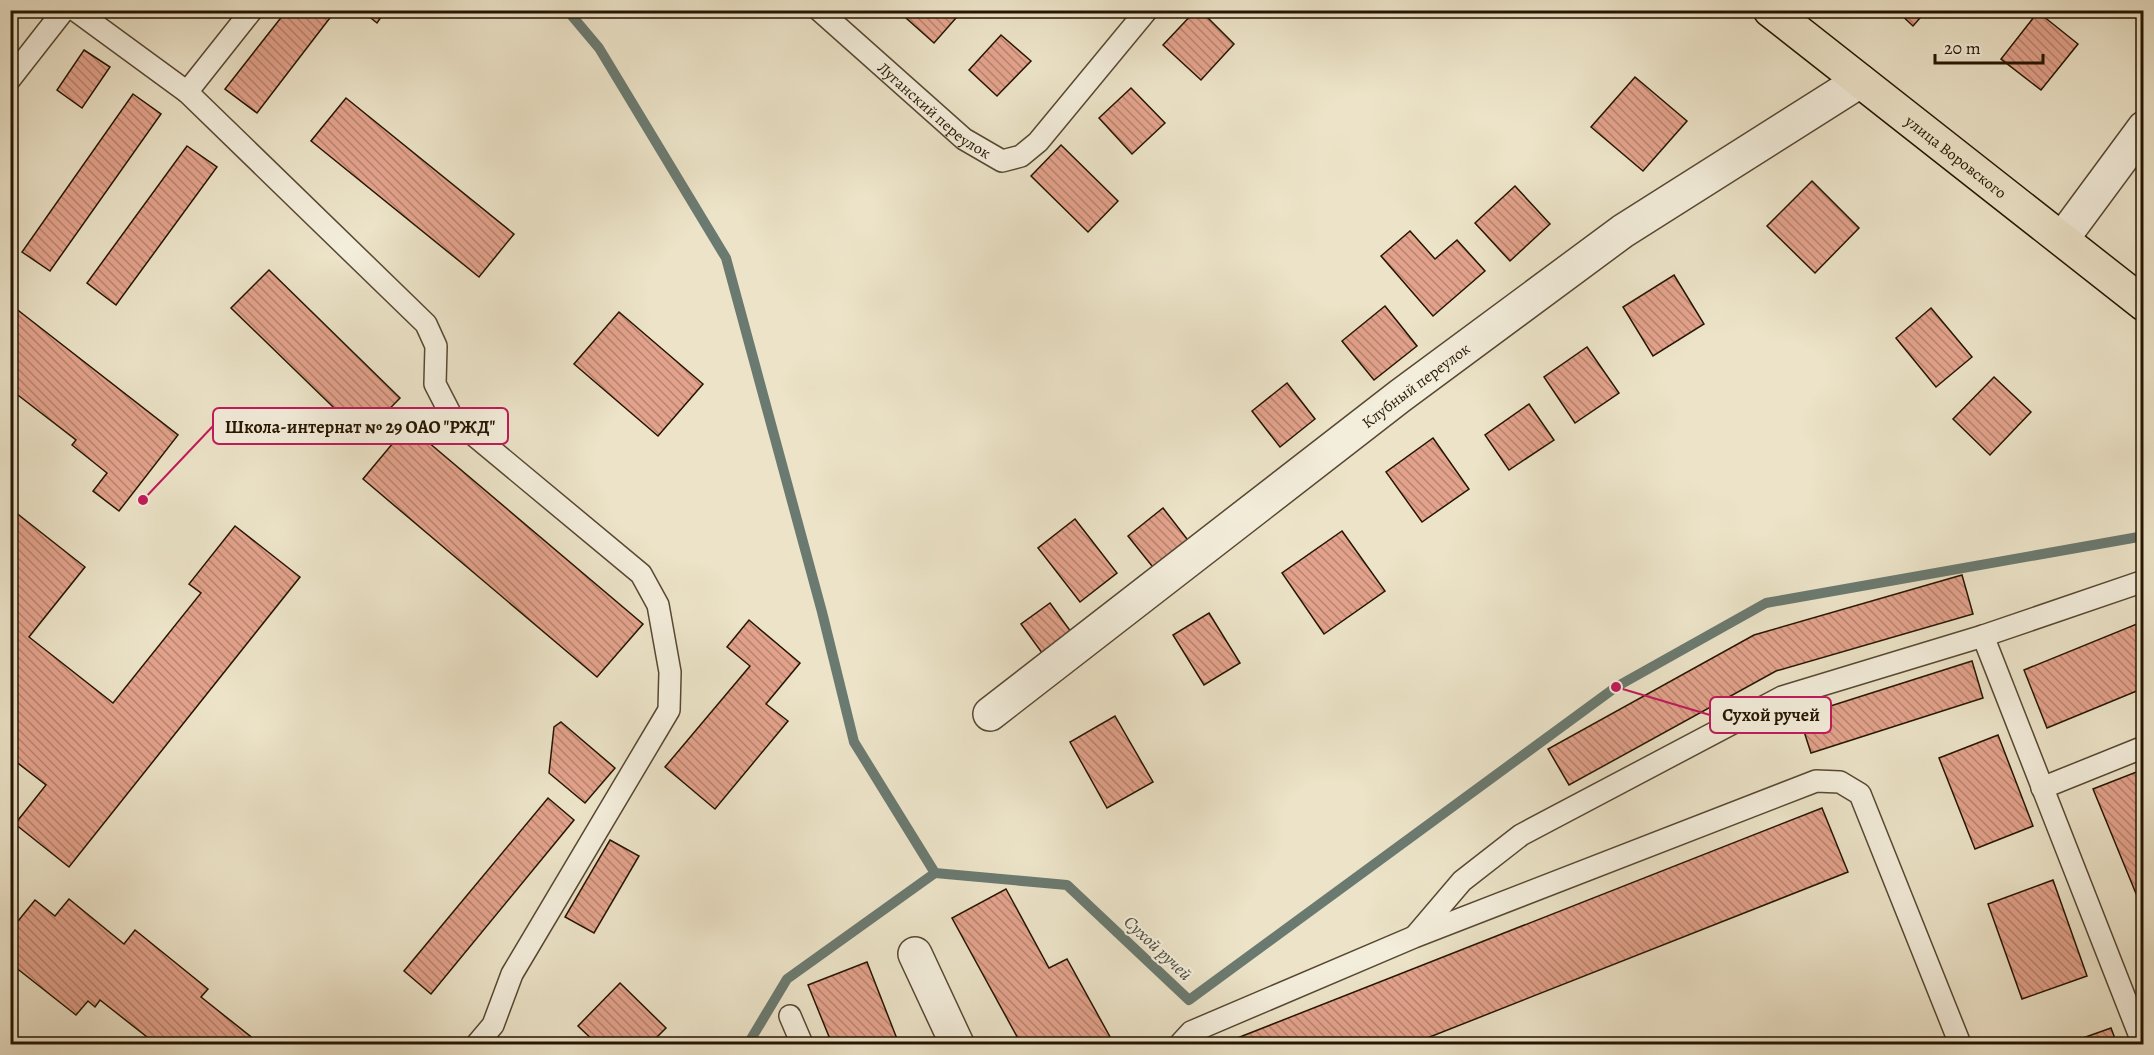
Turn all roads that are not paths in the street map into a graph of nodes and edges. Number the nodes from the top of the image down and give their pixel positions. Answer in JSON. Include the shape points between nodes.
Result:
{"nodes":[{"id":1,"x":64,"y":10,"type":"edge"},
{"id":2,"x":75,"y":10,"type":"edge"},
{"id":3,"x":252,"y":10,"type":"edge"},
{"id":4,"x":819,"y":10,"type":"edge"},
{"id":5,"x":1147,"y":10,"type":"edge"},
{"id":6,"x":1770,"y":10,"type":"edge"},
{"id":7,"x":10,"y":79,"type":"edge"},
{"id":8,"x":1860,"y":81,"type":"junction"},
{"id":9,"x":187,"y":92,"type":"junction"},
{"id":10,"x":2144,"y":129,"type":"edge"},
{"id":11,"x":2062,"y":239,"type":"junction"},
{"id":12,"x":2144,"y":303,"type":"edge"},
{"id":13,"x":2144,"y":581,"type":"edge"},
{"id":14,"x":1983,"y":636,"type":"junction"},
{"id":15,"x":990,"y":714,"type":"dead end"},
{"id":16,"x":2144,"y":747,"type":"edge"},
{"id":17,"x":2042,"y":788,"type":"junction"},
{"id":18,"x":1414,"y":937,"type":"junction"},
{"id":19,"x":915,"y":954,"type":"dead end"},
{"id":20,"x":790,"y":1016,"type":"dead end"},
{"id":21,"x":477,"y":1044,"type":"edge"},
{"id":22,"x":802,"y":1044,"type":"edge"},
{"id":23,"x":957,"y":1044,"type":"edge"},
{"id":24,"x":1180,"y":1044,"type":"edge"},
{"id":25,"x":1960,"y":1044,"type":"edge"},
{"id":26,"x":2143,"y":1044,"type":"edge"}],
"edges":[{"from":1,"to":7,"type":"lane"},
{"from":2,"to":9,"type":"lane"},
{"from":3,"to":9,"type":"lane"},
{"from":4,"to":5,"type":"lane","name":"Луганский переулок","via":[[964,139],[1002,161],[1021,156],[1038,142]]},
{"from":6,"to":8,"type":"main road","name":"улица Воровского"},
{"from":8,"to":11,"type":"main road","name":"улица Воровского"},
{"from":8,"to":15,"type":"street","name":"Клубный переулок","via":[[1614,238],[1391,403]]},
{"from":9,"to":21,"type":"lane","via":[[426,324],[436,346],[435,384],[452,417],[641,574],[658,605],[670,672],[669,710],[512,974],[493,1025]]},
{"from":10,"to":11,"type":"street"},
{"from":11,"to":12,"type":"main road","name":"улица Воровского"},
{"from":13,"to":14,"type":"lane"},
{"from":14,"to":17,"type":"lane"},
{"from":14,"to":18,"type":"lane","via":[[1782,697],[1521,835],[1462,881]]},
{"from":16,"to":17,"type":"lane"},
{"from":17,"to":26,"type":"lane"},
{"from":18,"to":24,"type":"lane","via":[[1191,1032]]},
{"from":18,"to":25,"type":"lane","via":[[1816,781],[1840,782],[1860,794]]},
{"from":19,"to":23,"type":"street"},
{"from":20,"to":22,"type":"lane"}]}
